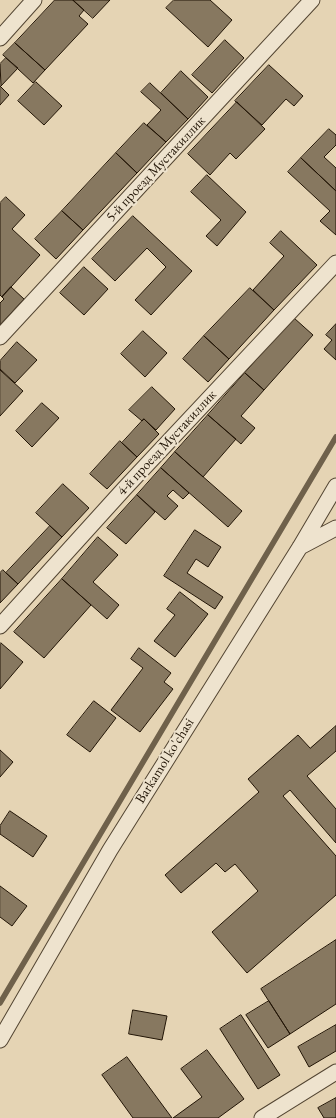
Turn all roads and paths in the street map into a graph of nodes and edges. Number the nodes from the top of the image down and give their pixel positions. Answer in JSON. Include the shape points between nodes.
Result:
{"nodes":[{"id":1,"x":34,"y":0,"type":"edge"},
{"id":2,"x":312,"y":0,"type":"edge"},
{"id":3,"x":0,"y":38,"type":"edge"},
{"id":4,"x":336,"y":263,"type":"edge"},
{"id":5,"x":0,"y":337,"type":"edge"},
{"id":6,"x":336,"y":486,"type":"edge"},
{"id":7,"x":336,"y":528,"type":"edge"},
{"id":8,"x":300,"y":547,"type":"junction"},
{"id":9,"x":0,"y":626,"type":"edge"},
{"id":10,"x":0,"y":1040,"type":"edge"},
{"id":11,"x":336,"y":1072,"type":"edge"},
{"id":12,"x":262,"y":1118,"type":"edge"}],
"edges":[{"from":1,"to":3,"type":"street"},
{"from":2,"to":5,"type":"street","name":"5-й проезд Мустакиллик"},
{"from":4,"to":9,"type":"street","name":"4-й проезд Мустакиллик","via":[[124,489]]},
{"from":6,"to":8,"type":"street","name":"Barkamol ko'chasi"},
{"from":7,"to":8,"type":"street"},
{"from":8,"to":10,"type":"street","name":"Barkamol ko'chasi","via":[[110,850]]},
{"from":11,"to":12,"type":"street"}]}
